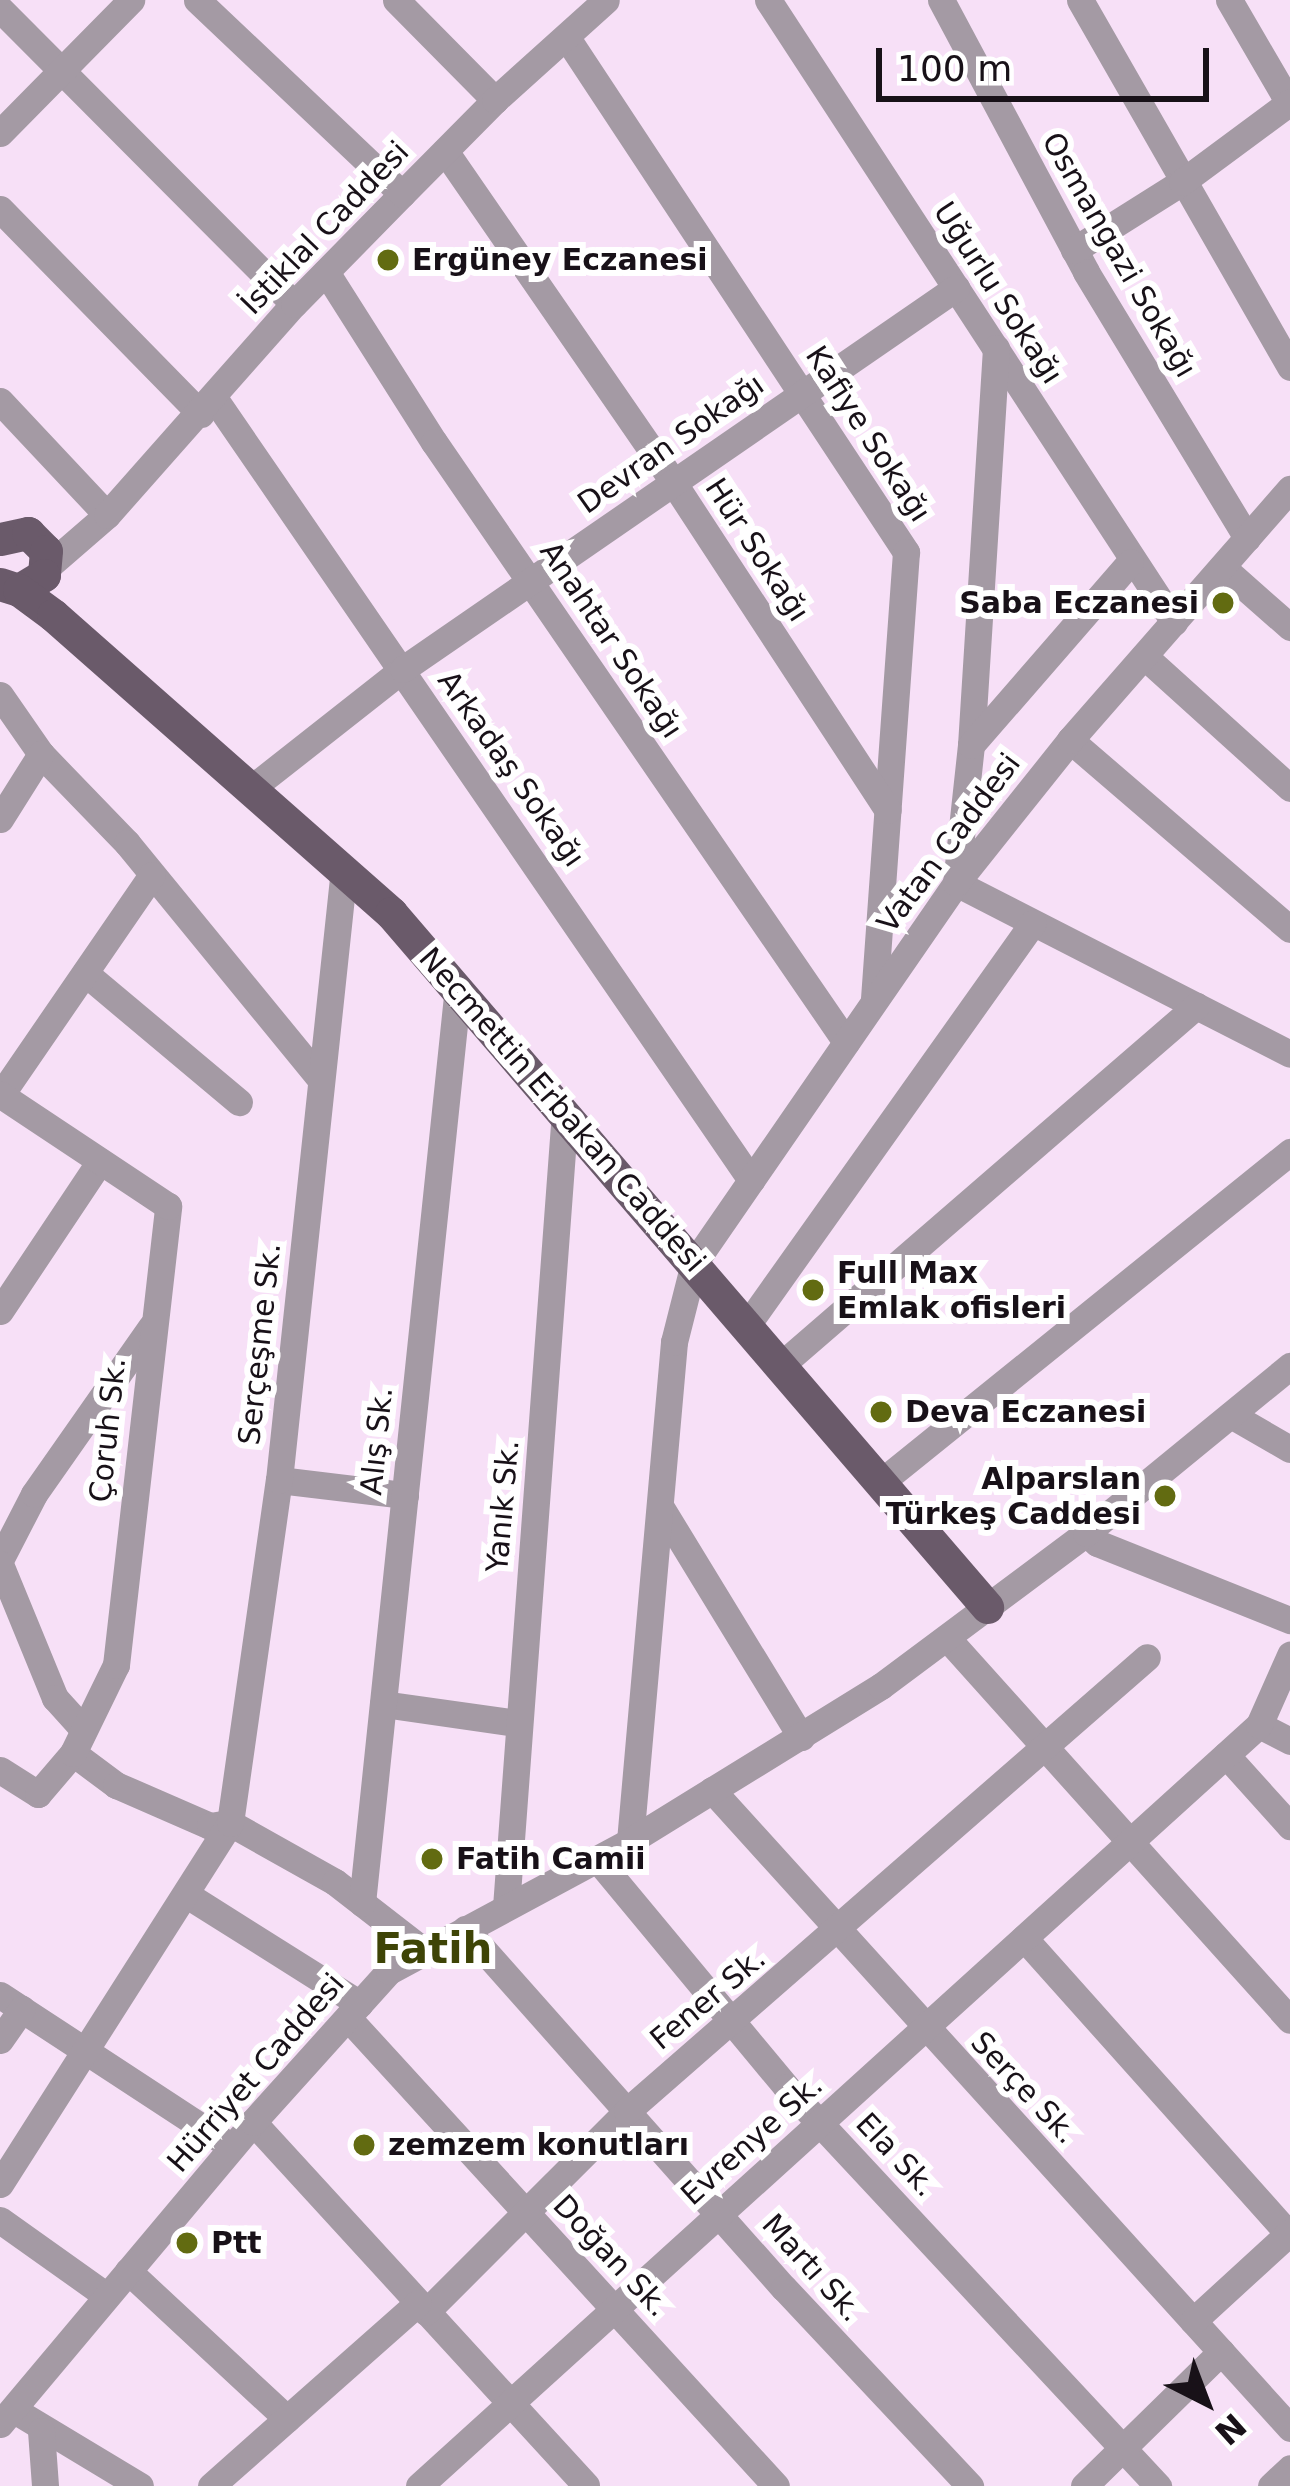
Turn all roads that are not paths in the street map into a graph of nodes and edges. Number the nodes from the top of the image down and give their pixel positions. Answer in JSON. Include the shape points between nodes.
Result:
{"nodes":[{"id":1,"x":131,"y":0,"type":"edge"},
{"id":2,"x":197,"y":0,"type":"edge"},
{"id":3,"x":396,"y":0,"type":"edge"},
{"id":4,"x":768,"y":0,"type":"edge"},
{"id":5,"x":941,"y":0,"type":"edge"},
{"id":6,"x":1080,"y":0,"type":"edge"},
{"id":7,"x":1229,"y":0,"type":"edge"},
{"id":8,"x":598,"y":3,"type":"edge"},
{"id":9,"x":0,"y":9,"type":"edge"},
{"id":10,"x":567,"y":38,"type":"junction"},
{"id":11,"x":62,"y":71,"type":"junction"},
{"id":12,"x":495,"y":100,"type":"junction"},
{"id":13,"x":1290,"y":104,"type":"edge"},
{"id":14,"x":0,"y":133,"type":"edge"},
{"id":15,"x":445,"y":151,"type":"junction"},
{"id":16,"x":1182,"y":182,"type":"junction"},
{"id":17,"x":402,"y":194,"type":"junction"},
{"id":18,"x":0,"y":209,"type":"edge"},
{"id":19,"x":1074,"y":250,"type":"junction"},
{"id":20,"x":326,"y":272,"type":"junction"},
{"id":21,"x":956,"y":287,"type":"junction"},
{"id":22,"x":294,"y":304,"type":"junction"},
{"id":23,"x":995,"y":348,"type":"junction"},
{"id":24,"x":1290,"y":367,"type":"edge"},
{"id":25,"x":802,"y":394,"type":"junction"},
{"id":26,"x":0,"y":401,"type":"edge"},
{"id":27,"x":207,"y":406,"type":"junction"},
{"id":28,"x":673,"y":482,"type":"junction"},
{"id":29,"x":1290,"y":489,"type":"edge"},
{"id":30,"x":107,"y":515,"type":"junction"},
{"id":31,"x":14,"y":536,"type":"edge"},
{"id":32,"x":1247,"y":538,"type":"junction"},
{"id":33,"x":1130,"y":562,"type":"junction"},
{"id":34,"x":1222,"y":567,"type":"junction"},
{"id":35,"x":28,"y":579,"type":"edge"},
{"id":36,"x":530,"y":580,"type":"junction"},
{"id":37,"x":1174,"y":622,"type":"junction"},
{"id":38,"x":1290,"y":627,"type":"edge"},
{"id":39,"x":1144,"y":656,"type":"junction"},
{"id":40,"x":403,"y":669,"type":"junction"},
{"id":41,"x":0,"y":695,"type":"edge"},
{"id":42,"x":1070,"y":740,"type":"junction"},
{"id":43,"x":970,"y":745,"type":"junction"},
{"id":44,"x":41,"y":754,"type":"junction"},
{"id":45,"x":254,"y":787,"type":"junction"},
{"id":46,"x":1290,"y":788,"type":"edge"},
{"id":47,"x":888,"y":809,"type":"junction"},
{"id":48,"x":0,"y":819,"type":"edge"},
{"id":49,"x":344,"y":869,"type":"junction"},
{"id":50,"x":152,"y":875,"type":"junction"},
{"id":51,"x":956,"y":884,"type":"junction"},
{"id":52,"x":1034,"y":923,"type":"junction"},
{"id":53,"x":1290,"y":929,"type":"edge"},
{"id":54,"x":85,"y":973,"type":"junction"},
{"id":55,"x":458,"y":986,"type":"junction"},
{"id":56,"x":874,"y":999,"type":"junction"},
{"id":57,"x":1196,"y":1006,"type":"junction"},
{"id":58,"x":846,"y":1042,"type":"junction"},
{"id":59,"x":1290,"y":1054,"type":"edge"},
{"id":60,"x":321,"y":1080,"type":"junction"},
{"id":61,"x":3,"y":1084,"type":"edge"},
{"id":62,"x":239,"y":1102,"type":"dead end"},
{"id":63,"x":565,"y":1112,"type":"junction"},
{"id":64,"x":1290,"y":1152,"type":"edge"},
{"id":65,"x":100,"y":1161,"type":"junction"},
{"id":66,"x":751,"y":1180,"type":"junction"},
{"id":67,"x":694,"y":1263,"type":"junction"},
{"id":68,"x":0,"y":1311,"type":"edge"},
{"id":69,"x":153,"y":1323,"type":"junction"},
{"id":70,"x":747,"y":1325,"type":"junction"},
{"id":71,"x":781,"y":1365,"type":"junction"},
{"id":72,"x":1290,"y":1366,"type":"edge"},
{"id":73,"x":1231,"y":1414,"type":"junction"},
{"id":74,"x":1290,"y":1449,"type":"edge"},
{"id":75,"x":279,"y":1480,"type":"junction"},
{"id":76,"x":881,"y":1482,"type":"junction"},
{"id":77,"x":405,"y":1495,"type":"junction"},
{"id":78,"x":660,"y":1506,"type":"junction"},
{"id":79,"x":1086,"y":1533,"type":"junction"},
{"id":80,"x":0,"y":1562,"type":"edge"},
{"id":81,"x":987,"y":1607,"type":"junction"},
{"id":82,"x":1290,"y":1620,"type":"edge"},
{"id":83,"x":947,"y":1638,"type":"junction"},
{"id":84,"x":1290,"y":1655,"type":"edge"},
{"id":85,"x":1148,"y":1657,"type":"dead end"},
{"id":86,"x":383,"y":1704,"type":"junction"},
{"id":87,"x":516,"y":1723,"type":"junction"},
{"id":88,"x":1259,"y":1725,"type":"junction"},
{"id":89,"x":801,"y":1737,"type":"junction"},
{"id":90,"x":78,"y":1741,"type":"junction"},
{"id":91,"x":1290,"y":1741,"type":"edge"},
{"id":92,"x":1040,"y":1745,"type":"junction"},
{"id":93,"x":1226,"y":1755,"type":"junction"},
{"id":94,"x":0,"y":1770,"type":"edge"},
{"id":95,"x":712,"y":1790,"type":"junction"},
{"id":96,"x":230,"y":1823,"type":"junction"},
{"id":97,"x":1290,"y":1826,"type":"edge"},
{"id":98,"x":630,"y":1841,"type":"junction"},
{"id":99,"x":1129,"y":1843,"type":"junction"},
{"id":100,"x":597,"y":1859,"type":"junction"},
{"id":101,"x":187,"y":1895,"type":"junction"},
{"id":102,"x":362,"y":1903,"type":"junction"},
{"id":103,"x":506,"y":1907,"type":"junction"},
{"id":104,"x":465,"y":1929,"type":"junction"},
{"id":105,"x":836,"y":1932,"type":"junction"},
{"id":106,"x":1024,"y":1938,"type":"junction"},
{"id":107,"x":424,"y":1951,"type":"junction"},
{"id":108,"x":11,"y":2002,"type":"edge"},
{"id":109,"x":354,"y":2011,"type":"junction"},
{"id":110,"x":1290,"y":2020,"type":"edge"},
{"id":111,"x":733,"y":2023,"type":"junction"},
{"id":112,"x":924,"y":2029,"type":"junction"},
{"id":113,"x":0,"y":2040,"type":"edge"},
{"id":114,"x":87,"y":2049,"type":"junction"},
{"id":115,"x":627,"y":2111,"type":"junction"},
{"id":116,"x":253,"y":2122,"type":"junction"},
{"id":117,"x":820,"y":2123,"type":"junction"},
{"id":118,"x":232,"y":2147,"type":"junction"},
{"id":119,"x":0,"y":2184,"type":"edge"},
{"id":120,"x":527,"y":2214,"type":"junction"},
{"id":121,"x":718,"y":2215,"type":"junction"},
{"id":122,"x":0,"y":2220,"type":"edge"},
{"id":123,"x":1290,"y":2233,"type":"edge"},
{"id":124,"x":128,"y":2271,"type":"junction"},
{"id":125,"x":107,"y":2296,"type":"junction"},
{"id":126,"x":422,"y":2307,"type":"junction"},
{"id":127,"x":616,"y":2308,"type":"junction"},
{"id":128,"x":1193,"y":2321,"type":"junction"},
{"id":129,"x":1221,"y":2351,"type":"junction"},
{"id":130,"x":510,"y":2404,"type":"junction"},
{"id":131,"x":7,"y":2417,"type":"edge"},
{"id":132,"x":287,"y":2419,"type":"junction"},
{"id":133,"x":1290,"y":2428,"type":"edge"},
{"id":134,"x":41,"y":2431,"type":"junction"},
{"id":135,"x":1124,"y":2448,"type":"junction"},
{"id":136,"x":1290,"y":2468,"type":"edge"},
{"id":137,"x":45,"y":2486,"type":"edge"},
{"id":138,"x":140,"y":2486,"type":"edge"},
{"id":139,"x":211,"y":2486,"type":"edge"},
{"id":140,"x":419,"y":2486,"type":"edge"},
{"id":141,"x":586,"y":2486,"type":"edge"},
{"id":142,"x":776,"y":2486,"type":"edge"},
{"id":143,"x":970,"y":2486,"type":"edge"},
{"id":144,"x":1084,"y":2486,"type":"edge"},
{"id":145,"x":1158,"y":2486,"type":"edge"},
{"id":146,"x":1271,"y":2486,"type":"edge"}],
"edges":[{"from":1,"to":11,"type":"street"},
{"from":2,"to":17,"type":"street"},
{"from":3,"to":12,"type":"street"},
{"from":4,"to":21,"type":"street","name":"Uğurlu Sokağı"},
{"from":5,"to":19,"type":"street","name":"Osmangazi Sokağı"},
{"from":6,"to":16,"type":"street"},
{"from":7,"to":13,"type":"street"},
{"from":8,"to":10,"type":"street","name":"İstiklal Caddesi"},
{"from":9,"to":11,"type":"street"},
{"from":10,"to":12,"type":"street","name":"İstiklal Caddesi"},
{"from":10,"to":25,"type":"street","name":"Kafiye Sokağı"},
{"from":11,"to":14,"type":"street"},
{"from":11,"to":22,"type":"street"},
{"from":12,"to":15,"type":"street","name":"İstiklal Caddesi"},
{"from":13,"to":16,"type":"street"},
{"from":15,"to":17,"type":"street","name":"İstiklal Caddesi"},
{"from":15,"to":28,"type":"street","name":"Hür Sokağı"},
{"from":16,"to":19,"type":"street"},
{"from":16,"to":24,"type":"street"},
{"from":17,"to":20,"type":"street","name":"İstiklal Caddesi"},
{"from":18,"to":27,"type":"street","name":"Arkadaş Sokağı"},
{"from":19,"to":32,"type":"street","name":"Osmangazi Sokağı"},
{"from":20,"to":22,"type":"street","name":"İstiklal Caddesi"},
{"from":20,"to":36,"type":"street","name":"Anahtar Sokağı"},
{"from":21,"to":23,"type":"street","name":"Uğurlu Sokağı"},
{"from":21,"to":25,"type":"street","name":"Devran Sokağı"},
{"from":22,"to":27,"type":"street","name":"İstiklal Caddesi"},
{"from":23,"to":33,"type":"street","name":"Uğurlu Sokağı"},
{"from":23,"to":43,"type":"street"},
{"from":25,"to":28,"type":"street","name":"Devran Sokağı"},
{"from":25,"to":47,"type":"street","name":"Kafiye Sokağı","via":[[906,552]]},
{"from":26,"to":30,"type":"street"},
{"from":27,"to":30,"type":"street","name":"İstiklal Caddesi"},
{"from":27,"to":40,"type":"street","name":"Arkadaş Sokağı"},
{"from":28,"to":36,"type":"street","name":"Devran Sokağı"},
{"from":28,"to":47,"type":"street","name":"Hür Sokağı"},
{"from":29,"to":32,"type":"street","name":"Vatan Caddesi"},
{"from":30,"to":31,"type":"street"},
{"from":30,"to":35,"type":"street","name":"İstiklal Caddesi"},
{"from":31,"to":35,"type":"main road","name":"Necmettin Erbakan Caddesi","via":[[42,543]]},
{"from":32,"to":34,"type":"street","name":"Vatan Caddesi"},
{"from":33,"to":37,"type":"street","name":"Uğurlu Sokağı"},
{"from":33,"to":43,"type":"street"},
{"from":34,"to":37,"type":"street","name":"Vatan Caddesi"},
{"from":34,"to":38,"type":"street"},
{"from":35,"to":45,"type":"main road","name":"Necmettin Erbakan Caddesi","via":[[97,653]]},
{"from":36,"to":40,"type":"street","name":"Devran Sokağı"},
{"from":36,"to":58,"type":"street","name":"Anahtar Sokağı"},
{"from":37,"to":39,"type":"street","name":"Vatan Caddesi"},
{"from":39,"to":42,"type":"street","name":"Vatan Caddesi"},
{"from":39,"to":46,"type":"street"},
{"from":40,"to":45,"type":"street","name":"Devran Sokağı"},
{"from":40,"to":66,"type":"street","name":"Arkadaş Sokağı"},
{"from":41,"to":44,"type":"street"},
{"from":42,"to":51,"type":"street","name":"Vatan Caddesi"},
{"from":42,"to":53,"type":"street"},
{"from":43,"to":51,"type":"street"},
{"from":44,"to":48,"type":"street"},
{"from":44,"to":50,"type":"street"},
{"from":45,"to":49,"type":"main road","name":"Necmettin Erbakan Caddesi"},
{"from":47,"to":56,"type":"street","name":"Kafiye Sokağı"},
{"from":49,"to":55,"type":"main road","name":"Necmettin Erbakan Caddesi"},
{"from":49,"to":60,"type":"street","name":"Serçeşme Sk."},
{"from":50,"to":54,"type":"street"},
{"from":50,"to":60,"type":"street"},
{"from":51,"to":52,"type":"street"},
{"from":51,"to":56,"type":"street","name":"Vatan Caddesi"},
{"from":52,"to":57,"type":"street"},
{"from":52,"to":70,"type":"street"},
{"from":54,"to":61,"type":"street"},
{"from":54,"to":62,"type":"street"},
{"from":55,"to":63,"type":"main road","name":"Necmettin Erbakan Caddesi"},
{"from":55,"to":77,"type":"street","name":"Alış Sk."},
{"from":56,"to":58,"type":"street","name":"Vatan Caddesi"},
{"from":57,"to":59,"type":"street"},
{"from":57,"to":71,"type":"street"},
{"from":58,"to":66,"type":"street","name":"Vatan Caddesi"},
{"from":60,"to":75,"type":"street","name":"Serçeşme Sk."},
{"from":61,"to":65,"type":"street","name":"Çoruh Sk."},
{"from":63,"to":67,"type":"main road","name":"Necmettin Erbakan Caddesi"},
{"from":63,"to":87,"type":"street","name":"Yanık Sk."},
{"from":64,"to":76,"type":"street"},
{"from":65,"to":68,"type":"street"},
{"from":65,"to":69,"type":"street","name":"Çoruh Sk.","via":[[168,1205]]},
{"from":66,"to":67,"type":"street","name":"Vatan Caddesi"},
{"from":67,"to":70,"type":"main road","name":"Necmettin Erbakan Caddesi"},
{"from":67,"to":78,"type":"street","via":[[674,1342]]},
{"from":69,"to":80,"type":"street","via":[[34,1494]]},
{"from":69,"to":90,"type":"street","name":"Çoruh Sk.","via":[[116,1665]]},
{"from":70,"to":71,"type":"main road","name":"Necmettin Erbakan Caddesi"},
{"from":71,"to":76,"type":"main road","name":"Necmettin Erbakan Caddesi"},
{"from":72,"to":73,"type":"street"},
{"from":73,"to":74,"type":"street"},
{"from":73,"to":79,"type":"street"},
{"from":75,"to":77,"type":"street"},
{"from":75,"to":96,"type":"street","name":"Serçeşme Sk."},
{"from":76,"to":81,"type":"main road","name":"Necmettin Erbakan Caddesi"},
{"from":77,"to":86,"type":"street","name":"Alış Sk."},
{"from":78,"to":89,"type":"street"},
{"from":78,"to":98,"type":"street"},
{"from":79,"to":81,"type":"street"},
{"from":79,"to":82,"type":"street"},
{"from":80,"to":90,"type":"street"},
{"from":81,"to":83,"type":"street","name":"Hürriyet Caddesi"},
{"from":83,"to":89,"type":"street","name":"Hürriyet Caddesi"},
{"from":83,"to":92,"type":"street"},
{"from":84,"to":88,"type":"street"},
{"from":85,"to":92,"type":"street","name":"Fener Sk."},
{"from":86,"to":87,"type":"street"},
{"from":86,"to":102,"type":"street","name":"Alış Sk."},
{"from":87,"to":103,"type":"street","name":"Yanık Sk."},
{"from":88,"to":91,"type":"street"},
{"from":88,"to":93,"type":"street","name":"Evrenye Sk."},
{"from":89,"to":95,"type":"street","name":"Hürriyet Caddesi"},
{"from":90,"to":94,"type":"street","name":"Çoruh Sk.","via":[[38,1794]]},
{"from":90,"to":96,"type":"street","via":[[116,1785],[210,1826]]},
{"from":92,"to":99,"type":"street"},
{"from":92,"to":105,"type":"street","name":"Fener Sk."},
{"from":93,"to":97,"type":"street"},
{"from":93,"to":99,"type":"street","name":"Evrenye Sk."},
{"from":95,"to":98,"type":"street","name":"Hürriyet Caddesi"},
{"from":95,"to":105,"type":"street","name":"Serçe Sk."},
{"from":96,"to":101,"type":"street"},
{"from":96,"to":102,"type":"street"},
{"from":98,"to":100,"type":"street","name":"Hürriyet Caddesi"},
{"from":99,"to":106,"type":"street","name":"Evrenye Sk."},
{"from":99,"to":110,"type":"street"},
{"from":100,"to":103,"type":"street","name":"Hürriyet Caddesi"},
{"from":100,"to":111,"type":"street","name":"Ela Sk."},
{"from":101,"to":109,"type":"street","name":"Doğan Sk."},
{"from":101,"to":114,"type":"street"},
{"from":102,"to":107,"type":"street"},
{"from":103,"to":104,"type":"street","name":"Hürriyet Caddesi"},
{"from":104,"to":107,"type":"street","name":"Hürriyet Caddesi"},
{"from":104,"to":115,"type":"street","name":"Martı Sk."},
{"from":105,"to":111,"type":"street","name":"Fener Sk."},
{"from":105,"to":112,"type":"street","name":"Serçe Sk."},
{"from":106,"to":112,"type":"street","name":"Evrenye Sk."},
{"from":106,"to":123,"type":"street"},
{"from":107,"to":109,"type":"street","name":"Hürriyet Caddesi","via":[[389,1972]]},
{"from":108,"to":113,"type":"street"},
{"from":108,"to":114,"type":"street"},
{"from":109,"to":116,"type":"street","name":"Hürriyet Caddesi"},
{"from":109,"to":120,"type":"street","name":"Doğan Sk."},
{"from":111,"to":115,"type":"street","name":"Fener Sk."},
{"from":111,"to":117,"type":"street","name":"Ela Sk."},
{"from":112,"to":117,"type":"street","name":"Evrenye Sk."},
{"from":112,"to":128,"type":"street","name":"Serçe Sk."},
{"from":114,"to":118,"type":"street"},
{"from":114,"to":119,"type":"street"},
{"from":115,"to":120,"type":"street","name":"Fener Sk."},
{"from":115,"to":121,"type":"street","name":"Martı Sk."},
{"from":116,"to":118,"type":"street","name":"Hürriyet Caddesi"},
{"from":116,"to":126,"type":"street"},
{"from":117,"to":121,"type":"street","name":"Evrenye Sk."},
{"from":117,"to":135,"type":"street","name":"Ela Sk."},
{"from":118,"to":124,"type":"street","name":"Hürriyet Caddesi"},
{"from":120,"to":126,"type":"street","name":"Fener Sk."},
{"from":120,"to":127,"type":"street","name":"Doğan Sk."},
{"from":121,"to":127,"type":"street","name":"Evrenye Sk."},
{"from":121,"to":143,"type":"street","name":"Martı Sk."},
{"from":122,"to":125,"type":"street"},
{"from":123,"to":128,"type":"street"},
{"from":124,"to":125,"type":"street","name":"Hürriyet Caddesi"},
{"from":124,"to":132,"type":"street"},
{"from":125,"to":131,"type":"street","name":"Hürriyet Caddesi"},
{"from":126,"to":130,"type":"street"},
{"from":126,"to":132,"type":"street","name":"Fener Sk."},
{"from":127,"to":130,"type":"street","name":"Evrenye Sk."},
{"from":127,"to":142,"type":"street","name":"Doğan Sk."},
{"from":128,"to":129,"type":"street","name":"Serçe Sk."},
{"from":129,"to":133,"type":"street","name":"Serçe Sk."},
{"from":129,"to":135,"type":"street"},
{"from":130,"to":140,"type":"street","name":"Evrenye Sk."},
{"from":130,"to":141,"type":"street"},
{"from":131,"to":134,"type":"street"},
{"from":132,"to":139,"type":"street","name":"Fener Sk."},
{"from":134,"to":137,"type":"street"},
{"from":134,"to":138,"type":"street"},
{"from":135,"to":144,"type":"street"},
{"from":135,"to":145,"type":"street","name":"Ela Sk."},
{"from":136,"to":146,"type":"street"}]}
